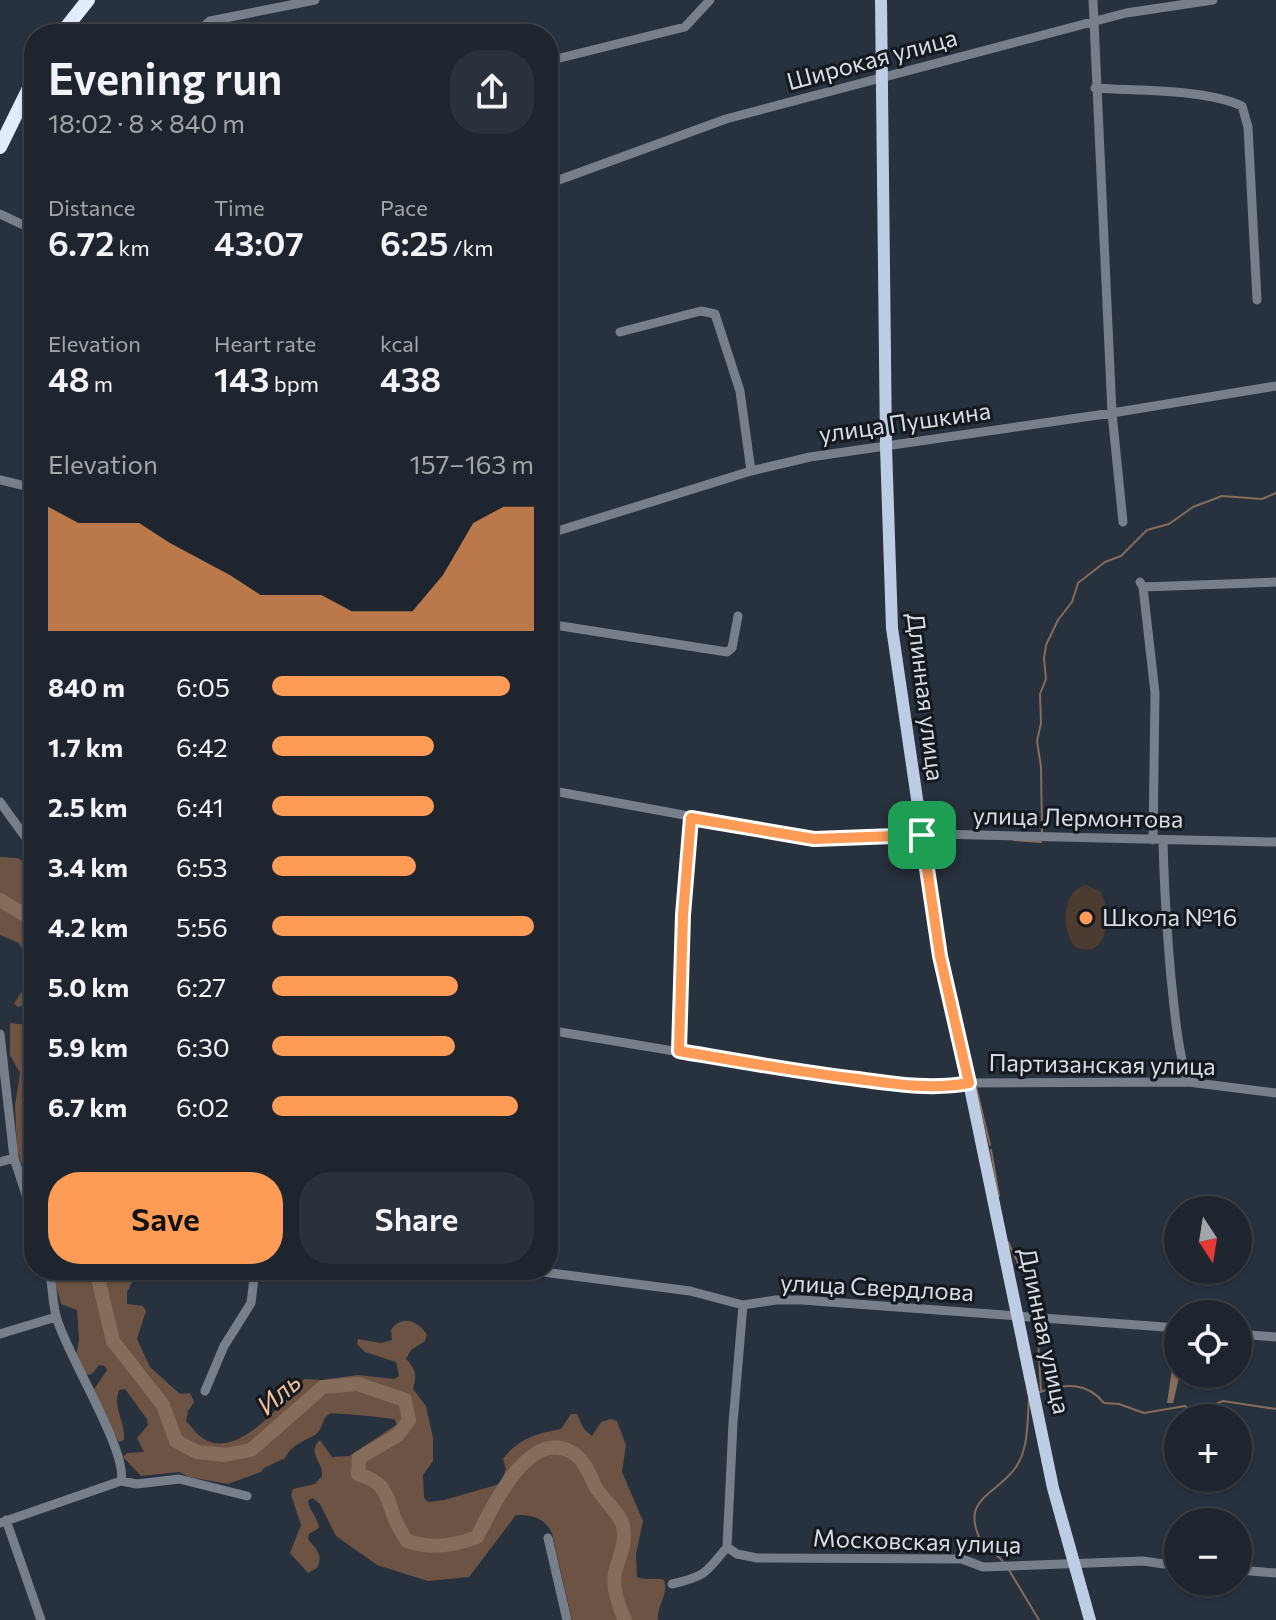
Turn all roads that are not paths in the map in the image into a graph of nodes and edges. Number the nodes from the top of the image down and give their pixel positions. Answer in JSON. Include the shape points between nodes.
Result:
{"nodes":[{"id":1,"x":88,"y":0,"type":"edge"},
{"id":2,"x":315,"y":0,"type":"edge"},
{"id":3,"x":710,"y":0,"type":"edge"},
{"id":4,"x":881,"y":0,"type":"edge"},
{"id":5,"x":1093,"y":0,"type":"edge"},
{"id":6,"x":1213,"y":0,"type":"edge"},
{"id":7,"x":1094,"y":22,"type":"junction"},
{"id":8,"x":69,"y":24,"type":"edge"},
{"id":9,"x":207,"y":24,"type":"edge"},
{"id":10,"x":558,"y":59,"type":"edge"},
{"id":11,"x":882,"y":77,"type":"junction"},
{"id":12,"x":1095,"y":88,"type":"junction"},
{"id":13,"x":24,"y":98,"type":"edge"},
{"id":14,"x":0,"y":147,"type":"edge"},
{"id":15,"x":558,"y":180,"type":"edge"},
{"id":16,"x":0,"y":214,"type":"edge"},
{"id":17,"x":24,"y":225,"type":"edge"},
{"id":18,"x":1257,"y":300,"type":"dead end"},
{"id":19,"x":620,"y":332,"type":"dead end"},
{"id":20,"x":1276,"y":386,"type":"edge"},
{"id":21,"x":1112,"y":413,"type":"junction"},
{"id":22,"x":886,"y":447,"type":"junction"},
{"id":23,"x":751,"y":471,"type":"junction"},
{"id":24,"x":0,"y":480,"type":"edge"},
{"id":25,"x":24,"y":486,"type":"edge"},
{"id":26,"x":1123,"y":522,"type":"dead end"},
{"id":27,"x":558,"y":531,"type":"edge"},
{"id":28,"x":1276,"y":582,"type":"edge"},
{"id":29,"x":738,"y":616,"type":"dead end"},
{"id":30,"x":558,"y":626,"type":"edge"},
{"id":31,"x":558,"y":792,"type":"edge"},
{"id":32,"x":0,"y":802,"type":"edge"},
{"id":33,"x":691,"y":818,"type":"junction"},
{"id":34,"x":24,"y":835,"type":"edge"},
{"id":35,"x":922,"y":835,"type":"junction"},
{"id":36,"x":1158,"y":840,"type":"junction"},
{"id":37,"x":1276,"y":842,"type":"edge"},
{"id":38,"x":558,"y":1032,"type":"edge"},
{"id":39,"x":0,"y":1034,"type":"edge"},
{"id":40,"x":679,"y":1051,"type":"junction"},
{"id":41,"x":1188,"y":1082,"type":"junction"},
{"id":42,"x":969,"y":1083,"type":"junction"},
{"id":43,"x":1276,"y":1093,"type":"edge"},
{"id":44,"x":14,"y":1158,"type":"junction"},
{"id":45,"x":0,"y":1162,"type":"edge"},
{"id":46,"x":24,"y":1188,"type":"edge"},
{"id":47,"x":558,"y":1274,"type":"edge"},
{"id":48,"x":50,"y":1280,"type":"edge"},
{"id":49,"x":254,"y":1280,"type":"edge"},
{"id":50,"x":743,"y":1305,"type":"junction"},
{"id":51,"x":56,"y":1317,"type":"junction"},
{"id":52,"x":1019,"y":1317,"type":"junction"},
{"id":53,"x":1164,"y":1327,"type":"edge"},
{"id":54,"x":0,"y":1334,"type":"edge"},
{"id":55,"x":1252,"y":1335,"type":"edge"},
{"id":56,"x":1276,"y":1337,"type":"edge"},
{"id":57,"x":205,"y":1391,"type":"dead end"},
{"id":58,"x":121,"y":1481,"type":"junction"},
{"id":59,"x":247,"y":1496,"type":"dead end"},
{"id":60,"x":3,"y":1522,"type":"edge"},
{"id":61,"x":548,"y":1538,"type":"dead end"},
{"id":62,"x":727,"y":1547,"type":"junction"},
{"id":63,"x":1072,"y":1563,"type":"junction"},
{"id":64,"x":1164,"y":1564,"type":"edge"},
{"id":65,"x":1252,"y":1571,"type":"edge"},
{"id":66,"x":1276,"y":1573,"type":"edge"},
{"id":67,"x":672,"y":1584,"type":"dead end"},
{"id":68,"x":41,"y":1620,"type":"edge"},
{"id":69,"x":567,"y":1620,"type":"edge"},
{"id":70,"x":1090,"y":1620,"type":"edge"}],
"edges":[{"from":1,"to":8,"type":"highway"},
{"from":2,"to":9,"type":"street"},
{"from":3,"to":10,"type":"street","via":[[685,27]]},
{"from":4,"to":11,"type":"main road","name":"Длинная улица"},
{"from":5,"to":7,"type":"street"},
{"from":6,"to":7,"type":"street","name":"Широкая улица"},
{"from":7,"to":11,"type":"street","name":"Широкая улица"},
{"from":7,"to":12,"type":"street"},
{"from":11,"to":15,"type":"street","name":"Широкая улица","via":[[726,119]]},
{"from":11,"to":22,"type":"main road","name":"Длинная улица"},
{"from":12,"to":18,"type":"street","via":[[1190,95],[1242,106],[1248,127]]},
{"from":12,"to":21,"type":"street"},
{"from":13,"to":14,"type":"highway"},
{"from":16,"to":17,"type":"street"},
{"from":19,"to":23,"type":"street","via":[[701,311],[715,314],[740,391]]},
{"from":20,"to":21,"type":"street","name":"улица Пушкина"},
{"from":21,"to":22,"type":"street","name":"улица Пушкина"},
{"from":21,"to":26,"type":"street"},
{"from":22,"to":23,"type":"street","name":"улица Пушкина"},
{"from":22,"to":35,"type":"main road","name":"Длинная улица","via":[[892,628]]},
{"from":23,"to":27,"type":"street","name":"улица Пушкина"},
{"from":24,"to":25,"type":"street"},
{"from":28,"to":36,"type":"street","via":[[1142,584],[1153,659]]},
{"from":29,"to":30,"type":"street","via":[[727,652]]},
{"from":31,"to":33,"type":"street","name":"улица Лермонтова"},
{"from":32,"to":34,"type":"street"},
{"from":33,"to":35,"type":"street","name":"улица Лермонтова","via":[[814,839]]},
{"from":33,"to":40,"type":"street"},
{"from":35,"to":36,"type":"street","name":"улица Лермонтова"},
{"from":35,"to":42,"type":"main road","name":"Длинная улица","via":[[940,956]]},
{"from":36,"to":37,"type":"street","name":"улица Лермонтова"},
{"from":36,"to":41,"type":"street","via":[[1174,1016]]},
{"from":38,"to":40,"type":"street","name":"Партизанская улица"},
{"from":39,"to":44,"type":"street"},
{"from":40,"to":42,"type":"street","name":"Партизанская улица","via":[[871,1081],[946,1087]]},
{"from":41,"to":42,"type":"street","name":"Партизанская улица"},
{"from":41,"to":43,"type":"street","name":"Партизанская улица"},
{"from":42,"to":52,"type":"main road","name":"Длинная улица"},
{"from":44,"to":45,"type":"street"},
{"from":44,"to":46,"type":"street"},
{"from":47,"to":50,"type":"street","name":"улица Свердлова","via":[[690,1291]]},
{"from":48,"to":51,"type":"street"},
{"from":49,"to":57,"type":"street","via":[[251,1303],[224,1346]]},
{"from":50,"to":52,"type":"street","name":"улица Свердлова","via":[[802,1300]]},
{"from":50,"to":62,"type":"street"},
{"from":51,"to":54,"type":"street"},
{"from":51,"to":58,"type":"street","via":[[112,1439]]},
{"from":52,"to":53,"type":"street","name":"улица Свердлова"},
{"from":52,"to":63,"type":"main road","name":"Длинная улица"},
{"from":55,"to":56,"type":"street"},
{"from":58,"to":59,"type":"street","via":[[179,1479]]},
{"from":58,"to":60,"type":"street"},
{"from":60,"to":68,"type":"street"},
{"from":61,"to":69,"type":"street"},
{"from":62,"to":63,"type":"street","name":"Московская улица","via":[[757,1558],[962,1559],[995,1567]]},
{"from":62,"to":67,"type":"street","via":[[710,1571]]},
{"from":63,"to":64,"type":"street","name":"Московская улица"},
{"from":63,"to":70,"type":"main road","name":"Длинная улица"},
{"from":65,"to":66,"type":"street"}]}
